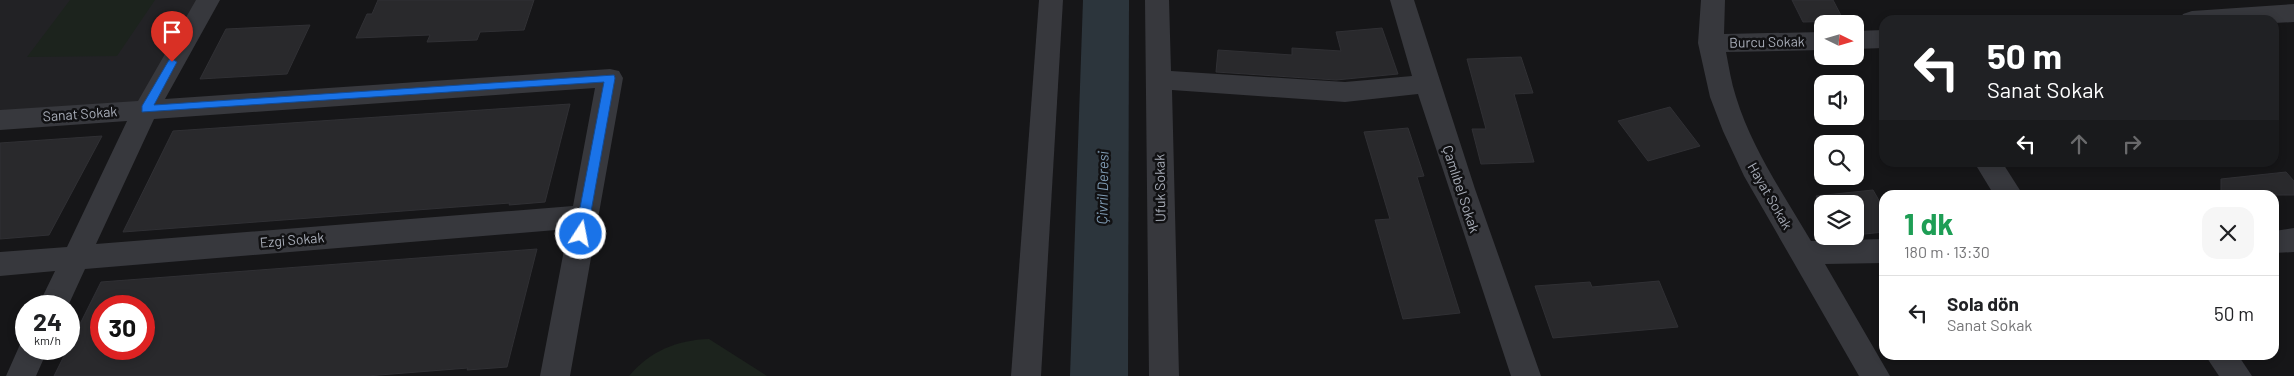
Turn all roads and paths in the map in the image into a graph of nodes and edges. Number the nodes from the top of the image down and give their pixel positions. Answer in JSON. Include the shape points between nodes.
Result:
{"nodes":[{"id":1,"x":208,"y":0,"type":"edge"},
{"id":2,"x":1051,"y":0,"type":"edge"},
{"id":3,"x":1157,"y":0,"type":"edge"},
{"id":4,"x":1402,"y":0,"type":"edge"},
{"id":5,"x":1712,"y":0,"type":"edge"},
{"id":6,"x":2294,"y":13,"type":"edge"},
{"id":7,"x":2265,"y":15,"type":"edge"},
{"id":8,"x":1879,"y":39,"type":"edge"},
{"id":9,"x":1814,"y":40,"type":"edge"},
{"id":10,"x":1864,"y":40,"type":"edge"},
{"id":11,"x":1711,"y":43,"type":"junction"},
{"id":12,"x":1158,"y":80,"type":"junction"},
{"id":13,"x":1426,"y":84,"type":"junction"},
{"id":14,"x":146,"y":109,"type":"junction"},
{"id":15,"x":0,"y":120,"type":"edge"},
{"id":16,"x":1990,"y":167,"type":"edge"},
{"id":17,"x":2006,"y":190,"type":"edge"},
{"id":18,"x":584,"y":216,"type":"junction"},
{"id":19,"x":2294,"y":240,"type":"edge"},
{"id":20,"x":2279,"y":242,"type":"edge"},
{"id":21,"x":1879,"y":251,"type":"edge"},
{"id":22,"x":1804,"y":253,"type":"junction"},
{"id":23,"x":76,"y":258,"type":"junction"},
{"id":24,"x":0,"y":264,"type":"edge"},
{"id":25,"x":58,"y":295,"type":"edge"},
{"id":26,"x":28,"y":360,"type":"edge"},
{"id":27,"x":2224,"y":360,"type":"edge"},
{"id":28,"x":21,"y":376,"type":"edge"},
{"id":29,"x":555,"y":376,"type":"edge"},
{"id":30,"x":1026,"y":376,"type":"edge"},
{"id":31,"x":1164,"y":376,"type":"edge"},
{"id":32,"x":1526,"y":376,"type":"edge"},
{"id":33,"x":1876,"y":376,"type":"edge"},
{"id":34,"x":2237,"y":376,"type":"edge"}],
"edges":[{"from":1,"to":14,"type":"street"},
{"from":2,"to":30,"type":"street"},
{"from":3,"to":12,"type":"street","name":"Ufuk Sokak"},
{"from":4,"to":13,"type":"street","name":"Çamlıbel Sokak"},
{"from":5,"to":11,"type":"street","name":"Hayat Sokak"},
{"from":6,"to":7,"type":"street"},
{"from":8,"to":10,"type":"street"},
{"from":9,"to":11,"type":"street","name":"Burcu Sokak"},
{"from":11,"to":22,"type":"street","name":"Hayat Sokak","via":[[1723,97],[1736,131],[1754,169]]},
{"from":12,"to":13,"type":"street","via":[[1314,92]]},
{"from":12,"to":31,"type":"street","name":"Ufuk Sokak"},
{"from":13,"to":32,"type":"street","name":"Çamlıbel Sokak"},
{"from":14,"to":15,"type":"street","name":"Sanat Sokak"},
{"from":14,"to":18,"type":"street","name":"Sanat Sokak","via":[[610,78]]},
{"from":14,"to":23,"type":"street"},
{"from":16,"to":17,"type":"street"},
{"from":18,"to":23,"type":"street","name":"Ezgi Sokak"},
{"from":18,"to":29,"type":"street"},
{"from":19,"to":20,"type":"street"},
{"from":21,"to":22,"type":"street"},
{"from":22,"to":33,"type":"street","name":"Hayat Sokak"},
{"from":23,"to":24,"type":"street","name":"Ezgi Sokak"},
{"from":23,"to":25,"type":"street"},
{"from":26,"to":28,"type":"street"},
{"from":27,"to":34,"type":"street"}]}
